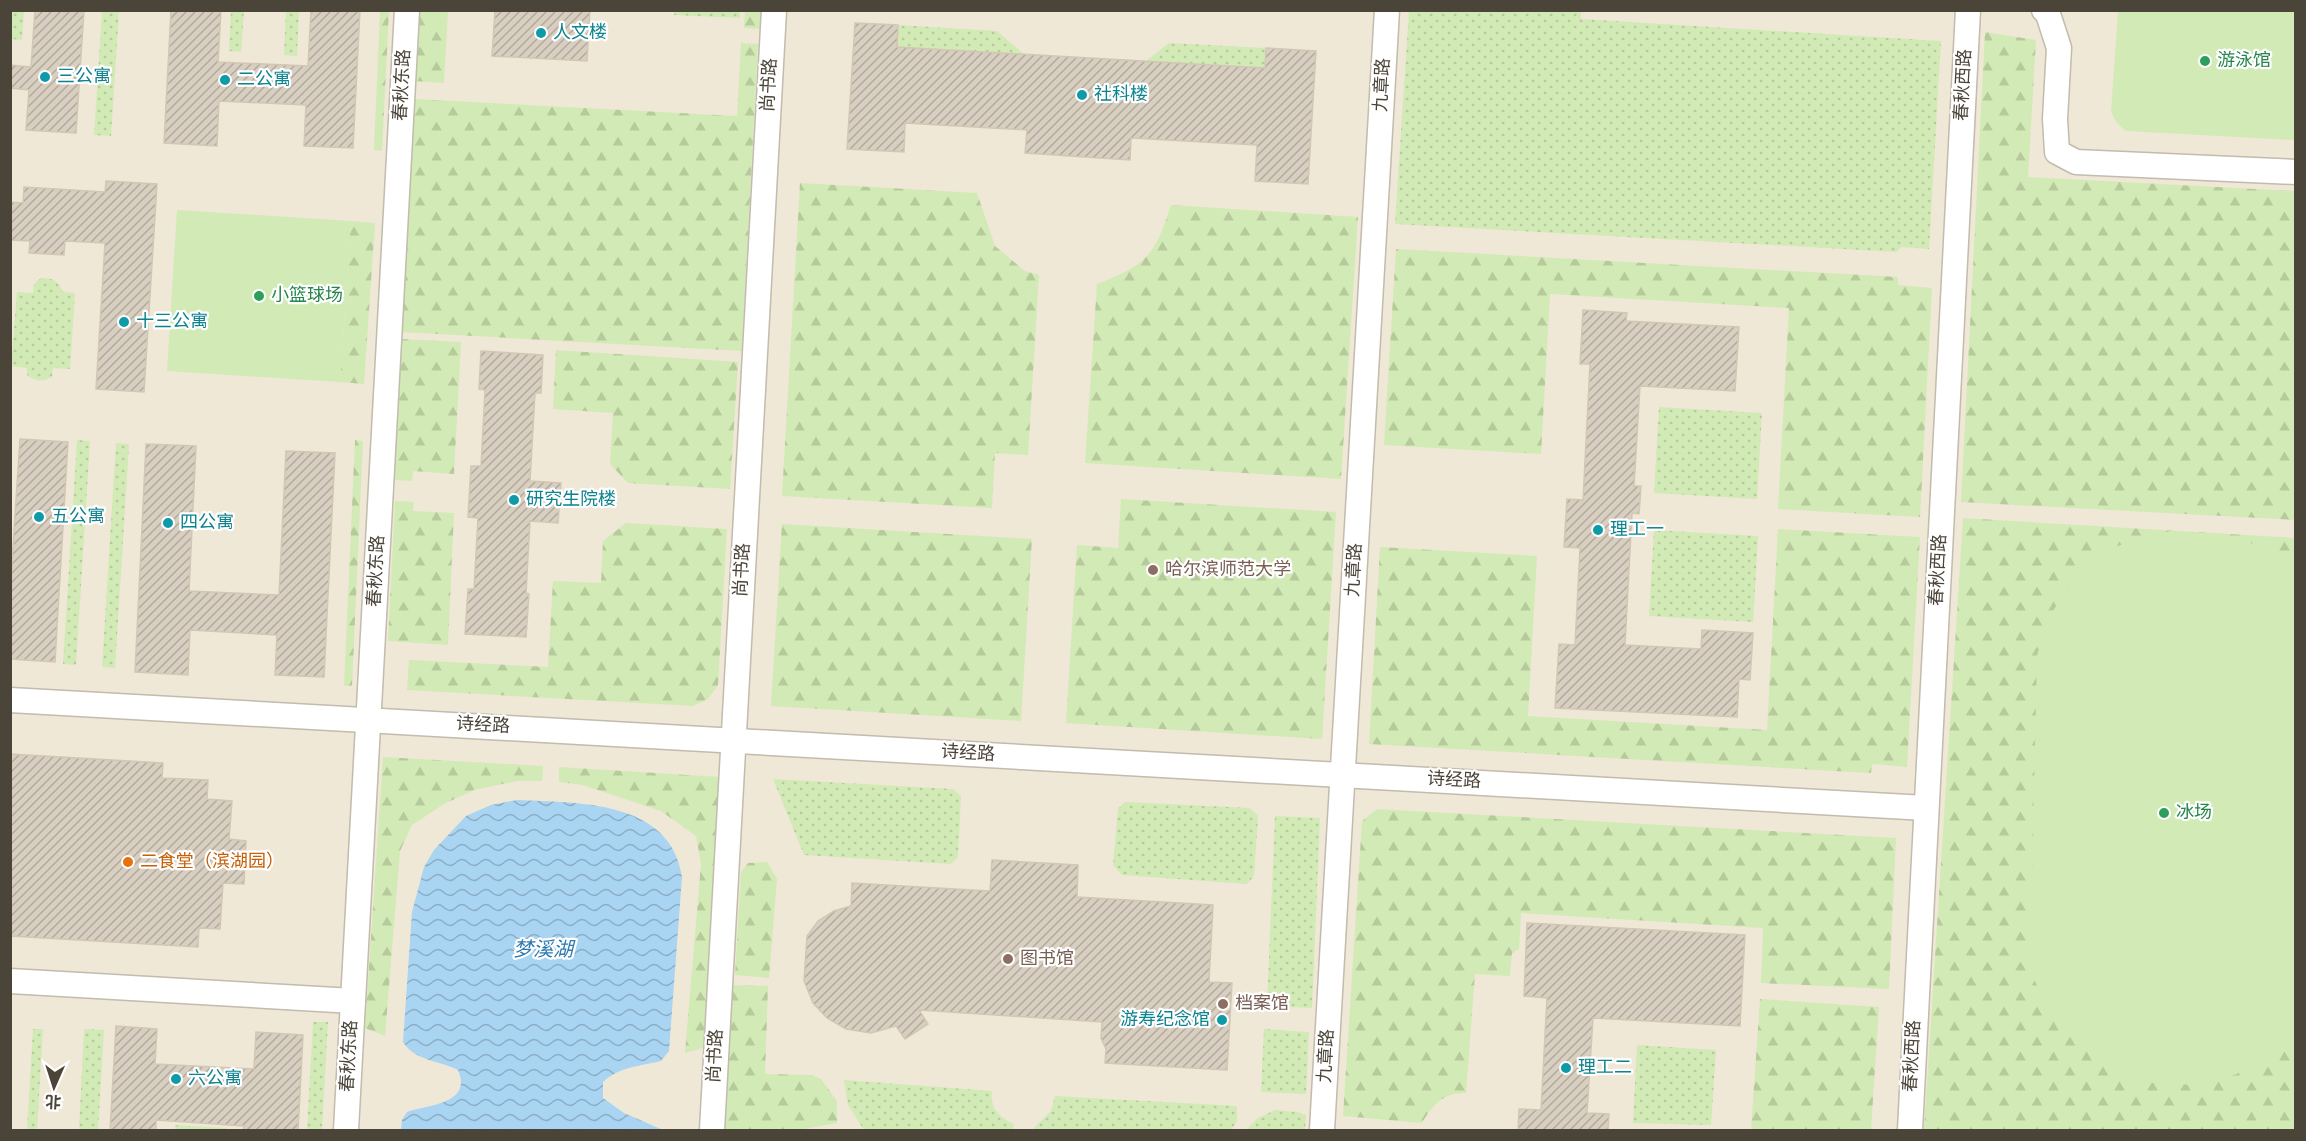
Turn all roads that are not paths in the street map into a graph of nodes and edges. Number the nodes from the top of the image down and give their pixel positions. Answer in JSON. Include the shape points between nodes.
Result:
{"nodes":[{"id":1,"x":407,"y":10,"type":"edge"},
{"id":2,"x":774,"y":10,"type":"edge"},
{"id":3,"x":1387,"y":10,"type":"edge"},
{"id":4,"x":1968,"y":10,"type":"edge"},
{"id":5,"x":2044,"y":10,"type":"edge"},
{"id":6,"x":2295,"y":172,"type":"edge"},
{"id":7,"x":10,"y":700,"type":"edge"},
{"id":8,"x":368,"y":720,"type":"junction"},
{"id":9,"x":734,"y":741,"type":"junction"},
{"id":10,"x":1343,"y":775,"type":"junction"},
{"id":11,"x":1926,"y":808,"type":"junction"},
{"id":12,"x":10,"y":981,"type":"edge"},
{"id":13,"x":353,"y":1001,"type":"junction"},
{"id":14,"x":346,"y":1131,"type":"edge"},
{"id":15,"x":712,"y":1131,"type":"edge"},
{"id":16,"x":1322,"y":1131,"type":"edge"},
{"id":17,"x":1910,"y":1131,"type":"edge"}],
"edges":[{"from":1,"to":8,"type":"lane","name":"春秋东路"},
{"from":2,"to":9,"type":"lane","name":"尚书路"},
{"from":3,"to":10,"type":"lane","name":"九章路"},
{"from":4,"to":11,"type":"lane","name":"春秋西路"},
{"from":5,"to":6,"type":"lane","via":[[2059,48],[2057,152],[2076,162]]},
{"from":7,"to":8,"type":"lane","name":"诗经路"},
{"from":8,"to":9,"type":"lane","name":"诗经路"},
{"from":8,"to":13,"type":"lane","name":"春秋东路"},
{"from":9,"to":10,"type":"lane","name":"诗经路"},
{"from":9,"to":15,"type":"lane","name":"尚书路"},
{"from":10,"to":11,"type":"lane","name":"诗经路"},
{"from":10,"to":16,"type":"lane","name":"九章路"},
{"from":11,"to":17,"type":"lane","name":"春秋西路"},
{"from":12,"to":13,"type":"lane"},
{"from":13,"to":14,"type":"lane","name":"春秋东路"}]}
